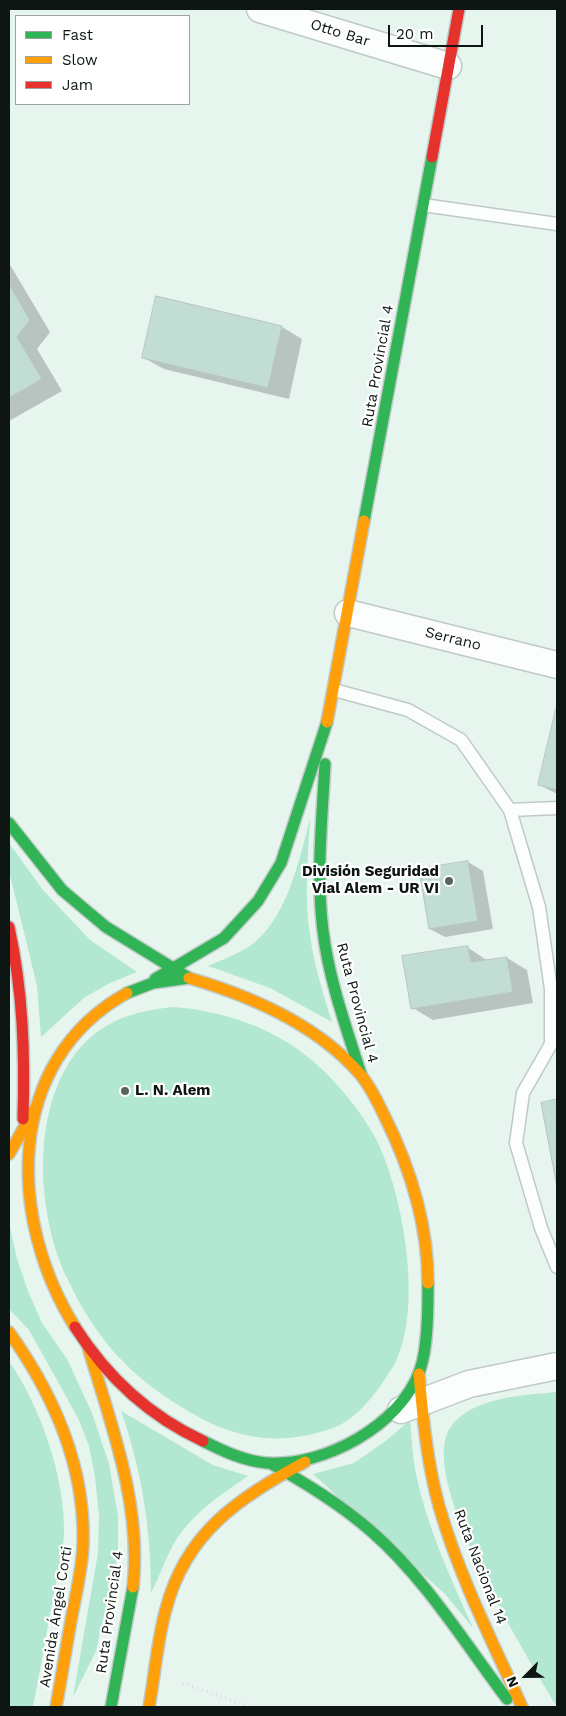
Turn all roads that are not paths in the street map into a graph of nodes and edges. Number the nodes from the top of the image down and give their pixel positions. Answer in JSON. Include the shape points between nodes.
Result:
{"nodes":[{"id":1,"x":260,"y":9,"type":"edge"},
{"id":2,"x":459,"y":9,"type":"edge"},
{"id":3,"x":448,"y":66,"type":"junction"},
{"id":4,"x":423,"y":204,"type":"junction"},
{"id":5,"x":557,"y":224,"type":"edge"},
{"id":6,"x":348,"y":613,"type":"junction"},
{"id":7,"x":557,"y":665,"type":"edge"},
{"id":8,"x":334,"y":690,"type":"junction"},
{"id":9,"x":326,"y":730,"type":"junction"},
{"id":10,"x":557,"y":808,"type":"edge"},
{"id":11,"x":510,"y":810,"type":"junction"},
{"id":12,"x":9,"y":823,"type":"edge"},
{"id":13,"x":9,"y":927,"type":"edge"},
{"id":14,"x":172,"y":969,"type":"junction"},
{"id":15,"x":189,"y":978,"type":"junction"},
{"id":16,"x":148,"y":984,"type":"junction"},
{"id":17,"x":361,"y":1074,"type":"junction"},
{"id":18,"x":34,"y":1109,"type":"junction"},
{"id":19,"x":23,"y":1128,"type":"junction"},
{"id":20,"x":26,"y":1152,"type":"junction"},
{"id":21,"x":9,"y":1154,"type":"edge"},
{"id":22,"x":557,"y":1267,"type":"edge"},
{"id":23,"x":9,"y":1332,"type":"edge"},
{"id":24,"x":88,"y":1347,"type":"junction"},
{"id":25,"x":556,"y":1365,"type":"edge"},
{"id":26,"x":419,"y":1374,"type":"junction"},
{"id":27,"x":422,"y":1401,"type":"junction"},
{"id":28,"x":389,"y":1416,"type":"junction"},
{"id":29,"x":315,"y":1457,"type":"junction"},
{"id":30,"x":270,"y":1463,"type":"junction"},
{"id":31,"x":286,"y":1472,"type":"junction"},
{"id":32,"x":123,"y":1646,"type":"junction"},
{"id":33,"x":156,"y":1674,"type":"junction"},
{"id":34,"x":104,"y":1681,"type":"dead end"},
{"id":35,"x":56,"y":1707,"type":"edge"},
{"id":36,"x":111,"y":1707,"type":"edge"},
{"id":37,"x":149,"y":1707,"type":"edge"},
{"id":38,"x":158,"y":1707,"type":"edge"},
{"id":39,"x":513,"y":1707,"type":"edge"},
{"id":40,"x":522,"y":1707,"type":"edge"}],
"edges":[{"from":1,"to":3,"type":"street","name":"Otto Bar"},
{"from":2,"to":3,"type":"main road","name":"Ruta Provincial 4"},
{"from":3,"to":4,"type":"main road","name":"Ruta Provincial 4"},
{"from":4,"to":5,"type":"lane"},
{"from":4,"to":6,"type":"main road","name":"Ruta Provincial 4"},
{"from":6,"to":7,"type":"street","name":"Serrano"},
{"from":6,"to":8,"type":"main road","name":"Ruta Provincial 4"},
{"from":8,"to":9,"type":"main road","name":"Ruta Provincial 4"},
{"from":8,"to":11,"type":"lane","via":[[408,710],[461,740]]},
{"from":9,"to":14,"type":"main road","name":"Ruta Provincial 4","via":[[281,863],[258,901],[224,938]]},
{"from":9,"to":17,"type":"main road","name":"Ruta Provincial 4","via":[[320,858],[323,931],[336,991]]},
{"from":10,"to":11,"type":"lane"},
{"from":11,"to":22,"type":"lane","via":[[539,907],[551,989],[551,1044],[523,1093],[516,1143],[541,1228]]},
{"from":12,"to":14,"type":"main road","via":[[62,890],[106,927]]},
{"from":13,"to":19,"type":"main road","via":[[22,998],[25,1047]]},
{"from":14,"to":15,"type":"main road"},
{"from":14,"to":16,"type":"main road","name":"Ruta Provincial 4"},
{"from":15,"to":16,"type":"main road"},
{"from":15,"to":17,"type":"main road","via":[[221,986],[265,1004],[315,1034]]},
{"from":16,"to":18,"type":"main road","via":[[115,1001],[75,1034],[54,1063]]},
{"from":17,"to":26,"type":"main road","via":[[397,1142],[412,1179],[423,1220],[429,1266],[428,1314]]},
{"from":18,"to":19,"type":"main road"},
{"from":18,"to":20,"type":"main road"},
{"from":19,"to":20,"type":"main road"},
{"from":19,"to":21,"type":"main road"},
{"from":20,"to":24,"type":"main road","via":[[29,1201],[41,1255],[50,1281]]},
{"from":23,"to":35,"type":"main road","name":"Avenida Ángel Corti","via":[[57,1409],[75,1464],[80,1497],[83,1539]]},
{"from":24,"to":30,"type":"main road","via":[[130,1394],[183,1433],[241,1459]]},
{"from":24,"to":32,"type":"main road","name":"Ruta Provincial 4","via":[[131,1506],[133,1580]]},
{"from":25,"to":27,"type":"street","via":[[469,1384]]},
{"from":26,"to":27,"type":"main road","name":"Ruta Nacional 14"},
{"from":26,"to":28,"type":"main road"},
{"from":27,"to":28,"type":"street"},
{"from":27,"to":40,"type":"main road","name":"Ruta Nacional 14","via":[[432,1477],[442,1515],[458,1561]]},
{"from":28,"to":29,"type":"main road","via":[[354,1442]]},
{"from":29,"to":30,"type":"main road"},
{"from":29,"to":31,"type":"main road"},
{"from":30,"to":31,"type":"main road"},
{"from":31,"to":33,"type":"main road","via":[[255,1488],[230,1507],[211,1524],[189,1554],[175,1580],[166,1611]]},
{"from":31,"to":39,"type":"main road","via":[[327,1496],[384,1543]]},
{"from":32,"to":34,"type":"main road"},
{"from":32,"to":36,"type":"main road","name":"Ruta Provincial 4"},
{"from":33,"to":37,"type":"main road"},
{"from":33,"to":38,"type":"main road"}]}
